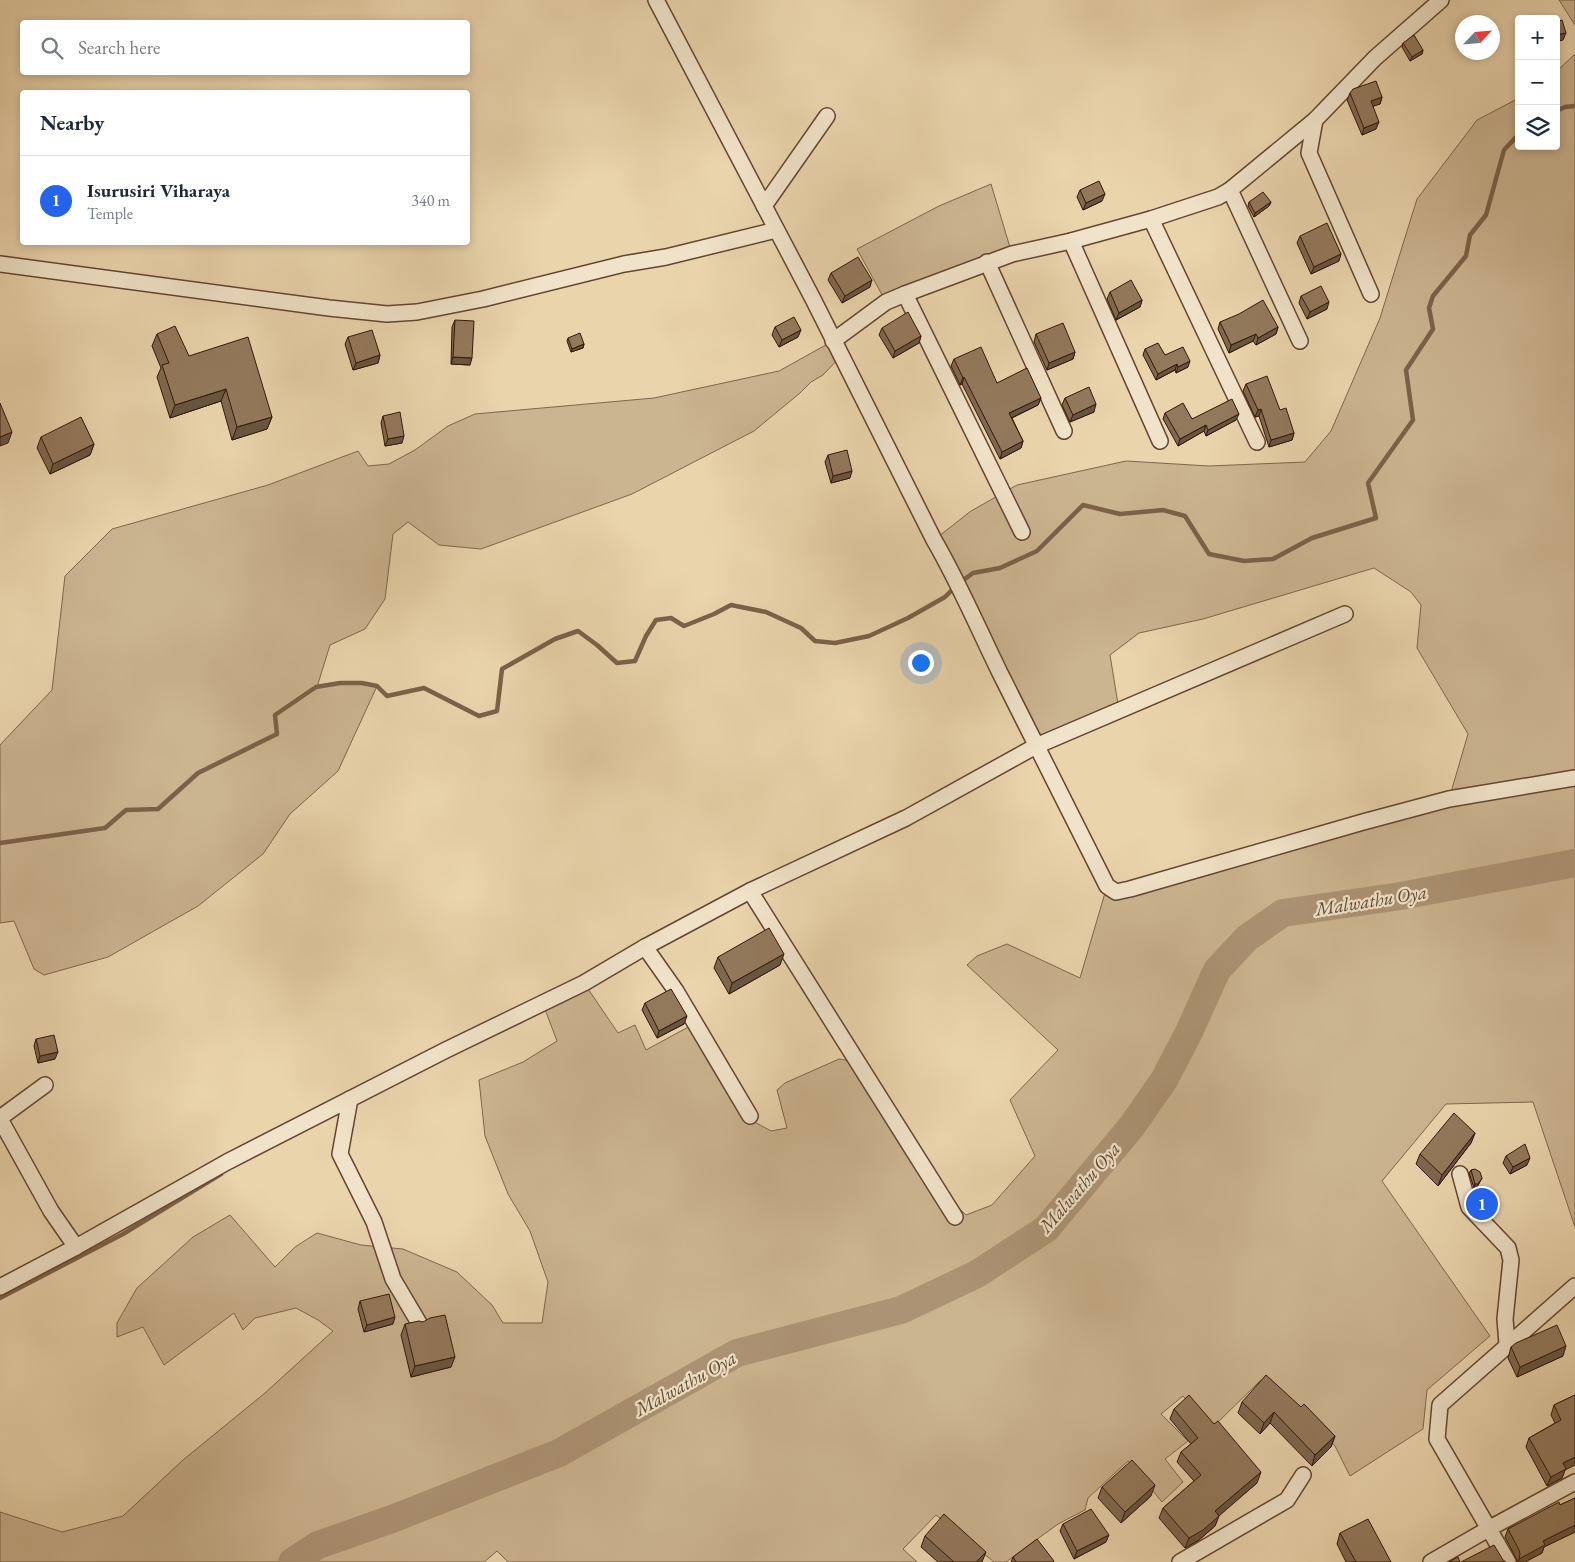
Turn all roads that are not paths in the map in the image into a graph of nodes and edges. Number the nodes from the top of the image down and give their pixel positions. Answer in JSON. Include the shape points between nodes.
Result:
{"nodes":[{"id":1,"x":656,"y":0,"type":"edge"},
{"id":2,"x":1440,"y":0,"type":"edge"},
{"id":3,"x":827,"y":116,"type":"dead end"},
{"id":4,"x":1315,"y":120,"type":"junction"},
{"id":5,"x":1230,"y":190,"type":"junction"},
{"id":6,"x":764,"y":206,"type":"junction"},
{"id":7,"x":1150,"y":219,"type":"junction"},
{"id":8,"x":776,"y":230,"type":"junction"},
{"id":9,"x":1071,"y":241,"type":"junction"},
{"id":10,"x":987,"y":262,"type":"junction"},
{"id":11,"x":0,"y":264,"type":"edge"},
{"id":12,"x":905,"y":294,"type":"junction"},
{"id":13,"x":1370,"y":294,"type":"dead end"},
{"id":14,"x":833,"y":341,"type":"junction"},
{"id":15,"x":1300,"y":341,"type":"dead end"},
{"id":16,"x":1064,"y":431,"type":"dead end"},
{"id":17,"x":1160,"y":441,"type":"dead end"},
{"id":18,"x":1258,"y":442,"type":"dead end"},
{"id":19,"x":1022,"y":532,"type":"dead end"},
{"id":20,"x":1345,"y":614,"type":"dead end"},
{"id":21,"x":1036,"y":746,"type":"junction"},
{"id":22,"x":1575,"y":778,"type":"edge"},
{"id":23,"x":750,"y":892,"type":"junction"},
{"id":24,"x":645,"y":946,"type":"junction"},
{"id":25,"x":45,"y":1085,"type":"dead end"},
{"id":26,"x":350,"y":1099,"type":"junction"},
{"id":27,"x":750,"y":1116,"type":"dead end"},
{"id":28,"x":0,"y":1119,"type":"edge"},
{"id":29,"x":1460,"y":1174,"type":"dead end"},
{"id":30,"x":955,"y":1217,"type":"dead end"},
{"id":31,"x":76,"y":1247,"type":"junction"},
{"id":32,"x":1575,"y":1286,"type":"edge"},
{"id":33,"x":0,"y":1287,"type":"edge"},
{"id":34,"x":419,"y":1323,"type":"edge"},
{"id":35,"x":1507,"y":1344,"type":"junction"},
{"id":36,"x":1302,"y":1475,"type":"dead end"},
{"id":37,"x":1575,"y":1482,"type":"edge"},
{"id":38,"x":1490,"y":1528,"type":"junction"},
{"id":39,"x":1180,"y":1562,"type":"edge"},
{"id":40,"x":1431,"y":1562,"type":"edge"},
{"id":41,"x":1508,"y":1562,"type":"edge"}],
"edges":[{"from":1,"to":6,"type":"street"},
{"from":2,"to":4,"type":"street","via":[[1375,58]]},
{"from":3,"to":6,"type":"street"},
{"from":4,"to":5,"type":"street"},
{"from":4,"to":13,"type":"street","via":[[1309,153]]},
{"from":5,"to":7,"type":"street"},
{"from":5,"to":15,"type":"street"},
{"from":6,"to":8,"type":"street"},
{"from":7,"to":9,"type":"street"},
{"from":7,"to":18,"type":"street"},
{"from":8,"to":11,"type":"street","via":[[484,299],[417,312],[387,314]]},
{"from":8,"to":14,"type":"street"},
{"from":9,"to":10,"type":"street"},
{"from":9,"to":17,"type":"street"},
{"from":10,"to":12,"type":"street"},
{"from":10,"to":16,"type":"street"},
{"from":12,"to":14,"type":"street","via":[[886,302]]},
{"from":12,"to":19,"type":"street"},
{"from":14,"to":21,"type":"street","via":[[953,574]]},
{"from":20,"to":21,"type":"street"},
{"from":21,"to":22,"type":"street","via":[[1107,886],[1116,892],[1450,799]]},
{"from":21,"to":23,"type":"street","via":[[906,818]]},
{"from":23,"to":24,"type":"street"},
{"from":23,"to":30,"type":"street"},
{"from":24,"to":26,"type":"street","via":[[584,983]]},
{"from":24,"to":27,"type":"street","via":[[676,991]]},
{"from":25,"to":28,"type":"street"},
{"from":26,"to":31,"type":"street","via":[[227,1162]]},
{"from":26,"to":34,"type":"street","via":[[340,1154],[374,1222],[393,1279]]},
{"from":28,"to":31,"type":"street","via":[[51,1211]]},
{"from":29,"to":35,"type":"street","via":[[1469,1207],[1508,1248],[1511,1260],[1505,1319]]},
{"from":31,"to":33,"type":"street"},
{"from":32,"to":35,"type":"street"},
{"from":35,"to":38,"type":"street","via":[[1440,1405],[1437,1438]]},
{"from":36,"to":39,"type":"street","via":[[1287,1500]]},
{"from":37,"to":38,"type":"street"},
{"from":38,"to":40,"type":"street"},
{"from":38,"to":41,"type":"street"}]}
